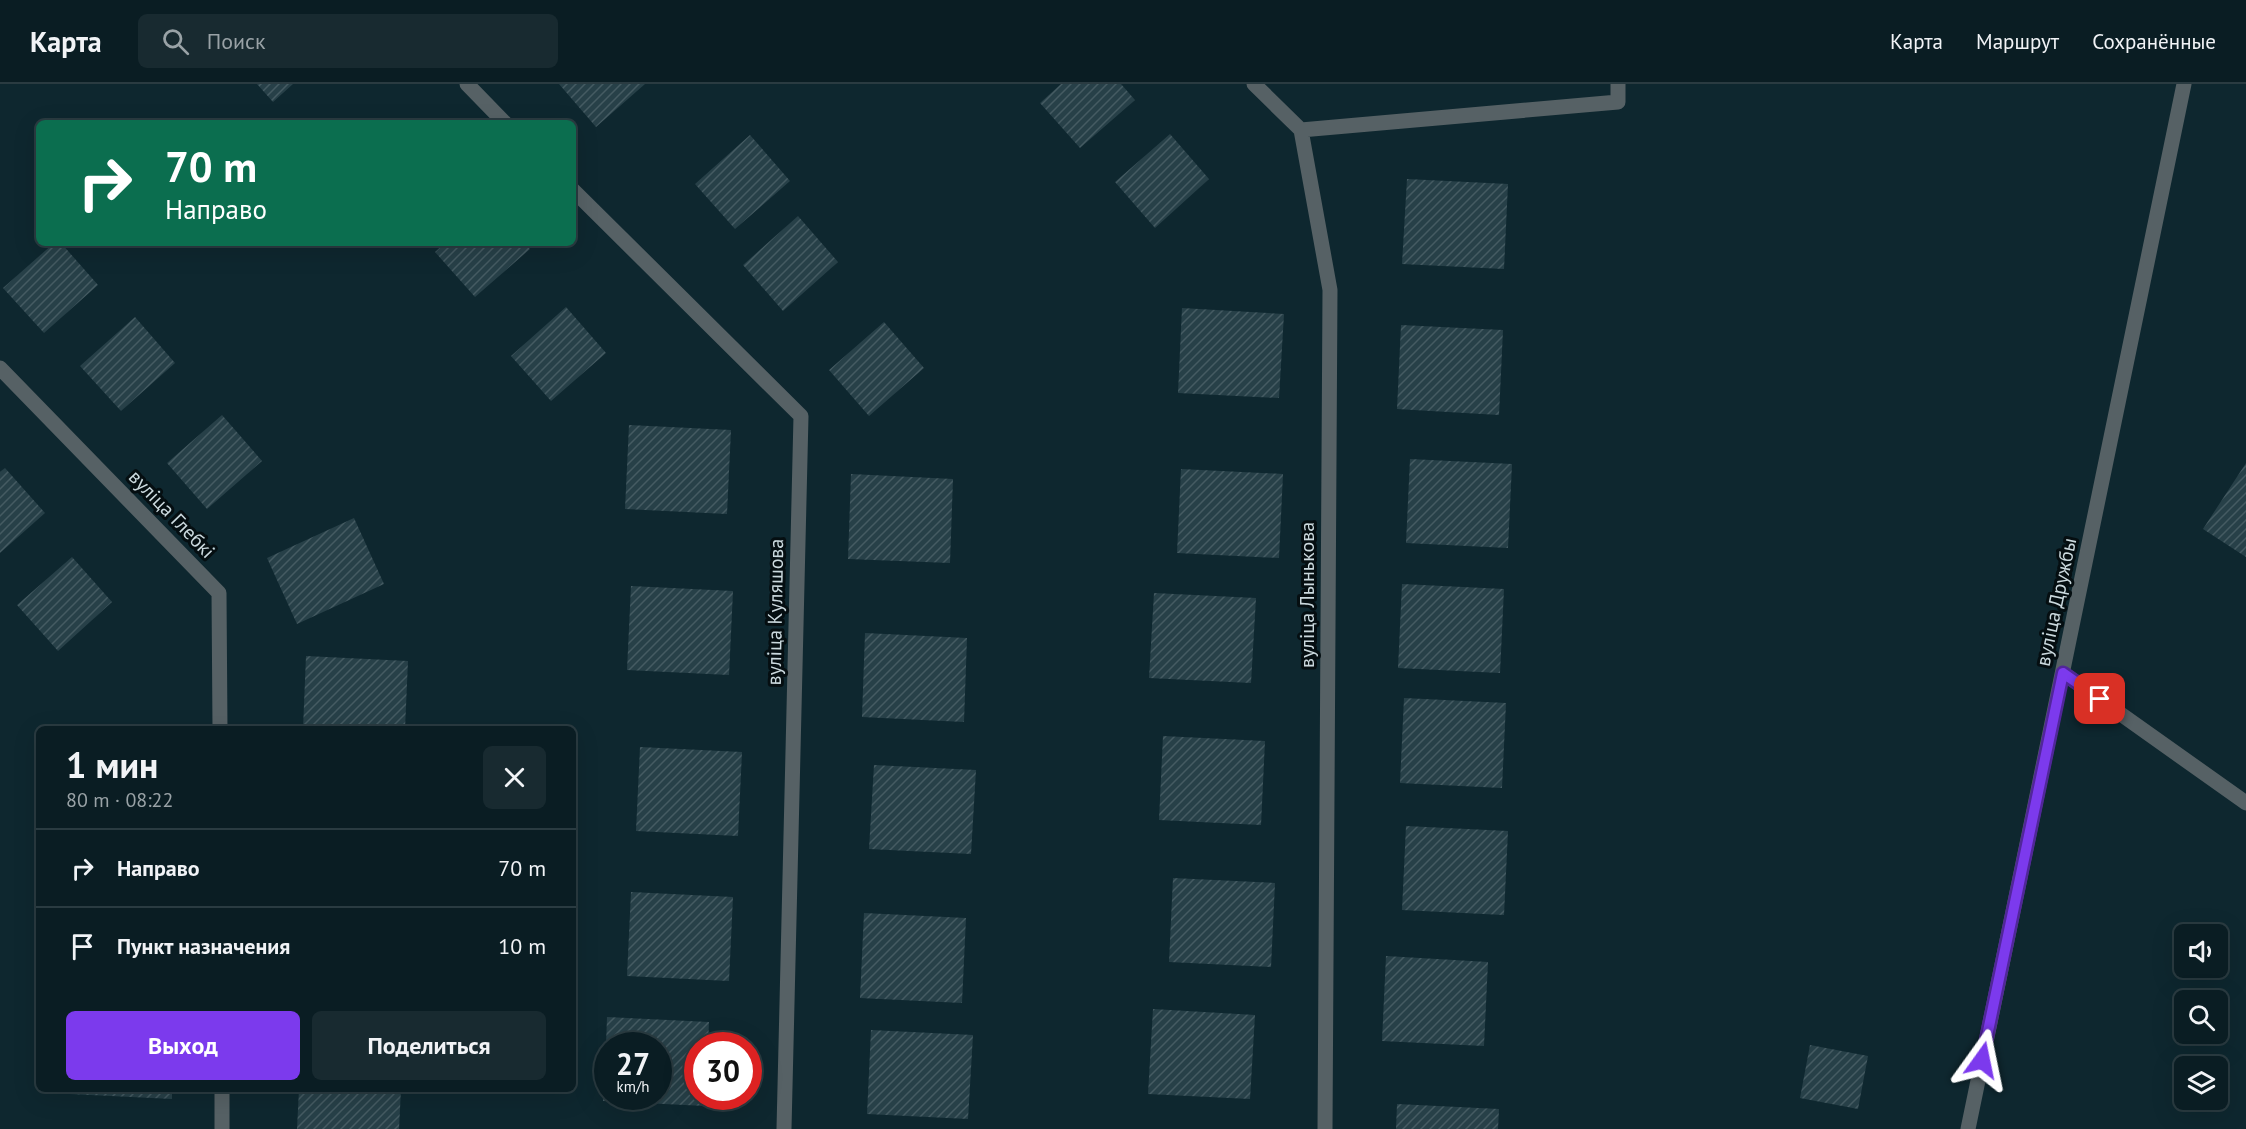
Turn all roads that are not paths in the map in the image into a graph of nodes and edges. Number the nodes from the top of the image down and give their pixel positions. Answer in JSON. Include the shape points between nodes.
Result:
{"nodes":[{"id":1,"x":467,"y":84,"type":"edge"},
{"id":2,"x":1254,"y":84,"type":"edge"},
{"id":3,"x":1618,"y":84,"type":"edge"},
{"id":4,"x":2184,"y":84,"type":"edge"},
{"id":5,"x":502,"y":120,"type":"edge"},
{"id":6,"x":1301,"y":130,"type":"junction"},
{"id":7,"x":576,"y":193,"type":"edge"},
{"id":8,"x":0,"y":368,"type":"edge"},
{"id":9,"x":2063,"y":673,"type":"junction"},
{"id":10,"x":220,"y":726,"type":"edge"},
{"id":11,"x":2246,"y":803,"type":"edge"},
{"id":12,"x":222,"y":1092,"type":"edge"},
{"id":13,"x":222,"y":1129,"type":"edge"},
{"id":14,"x":784,"y":1129,"type":"edge"},
{"id":15,"x":1325,"y":1129,"type":"edge"},
{"id":16,"x":1968,"y":1129,"type":"edge"}],
"edges":[{"from":1,"to":5,"type":"street"},
{"from":2,"to":6,"type":"street"},
{"from":3,"to":6,"type":"street","via":[[1618,102]]},
{"from":4,"to":9,"type":"street","name":"вуліца Дружбы"},
{"from":6,"to":15,"type":"street","name":"вуліца Лынькова","via":[[1330,290]]},
{"from":7,"to":14,"type":"street","name":"вуліца Куляшова","via":[[801,417]]},
{"from":8,"to":10,"type":"street","name":"вуліца Глебкі","via":[[219,592]]},
{"from":9,"to":11,"type":"street"},
{"from":9,"to":16,"type":"street","name":"вуліца Дружбы"},
{"from":12,"to":13,"type":"street"}]}
